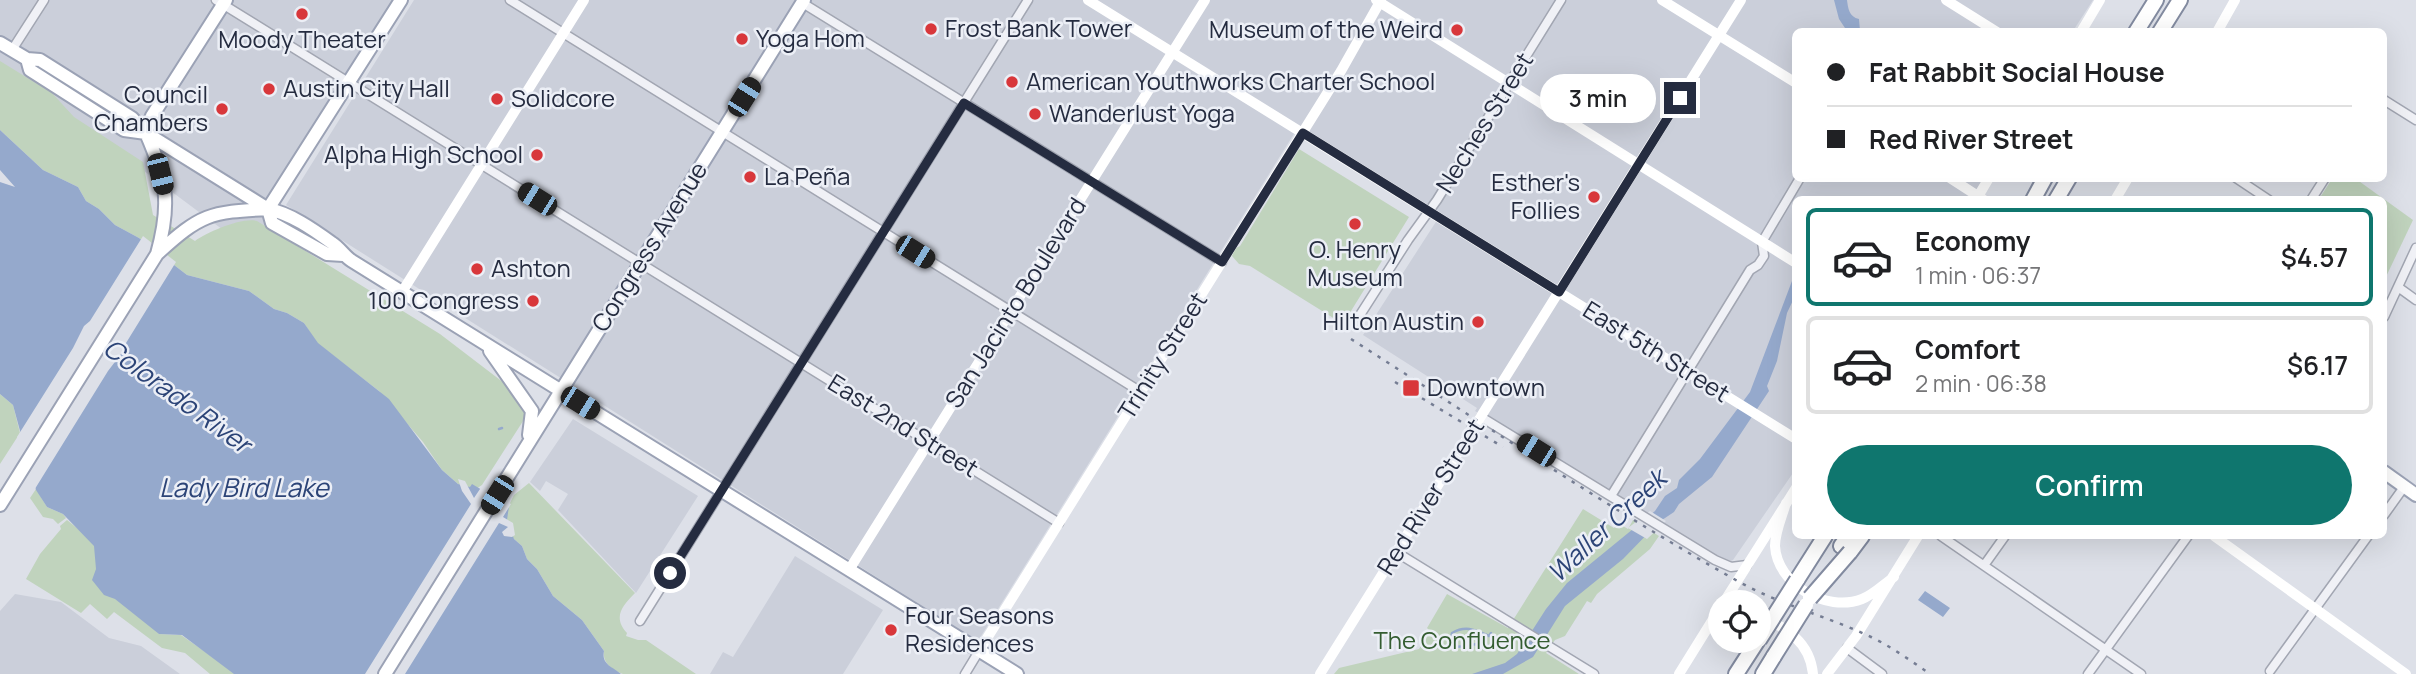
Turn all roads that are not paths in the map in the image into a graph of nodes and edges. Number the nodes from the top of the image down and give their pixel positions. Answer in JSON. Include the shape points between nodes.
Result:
{"nodes":[{"id":1,"x":44,"y":0,"type":"edge"},
{"id":2,"x":401,"y":0,"type":"edge"},
{"id":3,"x":510,"y":0,"type":"edge"},
{"id":4,"x":584,"y":0,"type":"edge"},
{"id":5,"x":1028,"y":0,"type":"edge"},
{"id":6,"x":1088,"y":0,"type":"edge"},
{"id":7,"x":1205,"y":0,"type":"edge"},
{"id":8,"x":1561,"y":0,"type":"edge"},
{"id":9,"x":1662,"y":0,"type":"edge"},
{"id":10,"x":1741,"y":0,"type":"edge"},
{"id":11,"x":1946,"y":0,"type":"edge"},
{"id":12,"x":2100,"y":0,"type":"edge"},
{"id":13,"x":2156,"y":0,"type":"edge"},
{"id":14,"x":2180,"y":0,"type":"edge"},
{"id":15,"x":2235,"y":0,"type":"edge"},
{"id":16,"x":222,"y":1,"type":"edge"},
{"id":17,"x":802,"y":1,"type":"edge"},
{"id":18,"x":1379,"y":1,"type":"edge"},
{"id":19,"x":1991,"y":28,"type":"edge"},
{"id":20,"x":2083,"y":28,"type":"edge"},
{"id":21,"x":2138,"y":28,"type":"edge"},
{"id":22,"x":2162,"y":28,"type":"edge"},
{"id":23,"x":2219,"y":28,"type":"edge"},
{"id":24,"x":564,"y":33,"type":"junction"},
{"id":25,"x":1719,"y":35,"type":"junction"},
{"id":26,"x":0,"y":43,"type":"edge"},
{"id":27,"x":12,"y":50,"type":"junction"},
{"id":28,"x":1172,"y":52,"type":"junction"},
{"id":29,"x":1792,"y":81,"type":"edge"},
{"id":30,"x":349,"y":83,"type":"junction"},
{"id":31,"x":1509,"y":83,"type":"junction"},
{"id":32,"x":2387,"y":102,"type":"edge"},
{"id":33,"x":964,"y":103,"type":"junction"},
{"id":34,"x":2416,"y":120,"type":"edge"},
{"id":35,"x":722,"y":131,"type":"junction"},
{"id":36,"x":146,"y":133,"type":"junction"},
{"id":37,"x":1303,"y":133,"type":"junction"},
{"id":38,"x":481,"y":164,"type":"junction"},
{"id":39,"x":1638,"y":165,"type":"junction"},
{"id":40,"x":1092,"y":182,"type":"junction"},
{"id":41,"x":1798,"y":182,"type":"edge"},
{"id":42,"x":1956,"y":182,"type":"edge"},
{"id":43,"x":2242,"y":182,"type":"edge"},
{"id":44,"x":1976,"y":196,"type":"edge"},
{"id":45,"x":2263,"y":196,"type":"edge"},
{"id":46,"x":268,"y":209,"type":"junction"},
{"id":47,"x":1428,"y":211,"type":"junction"},
{"id":48,"x":883,"y":232,"type":"junction"},
{"id":49,"x":1762,"y":242,"type":"junction"},
{"id":50,"x":2416,"y":248,"type":"edge"},
{"id":51,"x":157,"y":254,"type":"junction"},
{"id":52,"x":1792,"y":261,"type":"edge"},
{"id":53,"x":1222,"y":262,"type":"junction"},
{"id":54,"x":640,"y":263,"type":"junction"},
{"id":55,"x":2398,"y":287,"type":"junction"},
{"id":56,"x":402,"y":292,"type":"junction"},
{"id":57,"x":1559,"y":292,"type":"junction"},
{"id":58,"x":2416,"y":300,"type":"edge"},
{"id":59,"x":1011,"y":311,"type":"junction"},
{"id":60,"x":2387,"y":311,"type":"edge"},
{"id":61,"x":1360,"y":315,"type":"dead end"},
{"id":62,"x":486,"y":344,"type":"junction"},
{"id":63,"x":801,"y":363,"type":"junction"},
{"id":64,"x":1687,"y":372,"type":"junction"},
{"id":65,"x":560,"y":391,"type":"junction"},
{"id":66,"x":1141,"y":392,"type":"junction"},
{"id":67,"x":1481,"y":417,"type":"junction"},
{"id":68,"x":1792,"y":437,"type":"edge"},
{"id":69,"x":929,"y":442,"type":"junction"},
{"id":70,"x":525,"y":448,"type":"junction"},
{"id":71,"x":2387,"y":474,"type":"edge"},
{"id":72,"x":2404,"y":487,"type":"junction"},
{"id":73,"x":721,"y":491,"type":"junction"},
{"id":74,"x":1792,"y":494,"type":"edge"},
{"id":75,"x":2416,"y":495,"type":"edge"},
{"id":76,"x":1611,"y":496,"type":"junction"},
{"id":77,"x":1786,"y":503,"type":"junction"},
{"id":78,"x":0,"y":505,"type":"edge"},
{"id":79,"x":2387,"y":511,"type":"edge"},
{"id":80,"x":1059,"y":523,"type":"junction"},
{"id":81,"x":1916,"y":539,"type":"edge"},
{"id":82,"x":1946,"y":539,"type":"edge"},
{"id":83,"x":2003,"y":539,"type":"edge"},
{"id":84,"x":2186,"y":539,"type":"edge"},
{"id":85,"x":2218,"y":539,"type":"edge"},
{"id":86,"x":2366,"y":539,"type":"edge"},
{"id":87,"x":1816,"y":540,"type":"edge"},
{"id":88,"x":1846,"y":545,"type":"edge"},
{"id":89,"x":1396,"y":552,"type":"junction"},
{"id":90,"x":1985,"y":564,"type":"junction"},
{"id":91,"x":1748,"y":565,"type":"junction"},
{"id":92,"x":849,"y":570,"type":"junction"},
{"id":93,"x":1894,"y":577,"type":"junction"},
{"id":94,"x":1732,"y":590,"type":"edge"},
{"id":95,"x":2315,"y":608,"type":"junction"},
{"id":96,"x":1771,"y":620,"type":"edge"},
{"id":97,"x":640,"y":621,"type":"dead end"},
{"id":98,"x":1771,"y":621,"type":"edge"},
{"id":99,"x":1708,"y":628,"type":"edge"},
{"id":100,"x":1708,"y":632,"type":"edge"},
{"id":101,"x":1703,"y":636,"type":"junction"},
{"id":102,"x":1847,"y":648,"type":"junction"},
{"id":103,"x":2106,"y":649,"type":"junction"},
{"id":104,"x":979,"y":651,"type":"junction"},
{"id":105,"x":1750,"y":653,"type":"edge"},
{"id":106,"x":2270,"y":671,"type":"dead end"},
{"id":107,"x":385,"y":674,"type":"edge"},
{"id":108,"x":965,"y":674,"type":"edge"},
{"id":109,"x":1017,"y":674,"type":"edge"},
{"id":110,"x":1320,"y":674,"type":"edge"},
{"id":111,"x":1594,"y":674,"type":"edge"},
{"id":112,"x":1679,"y":674,"type":"edge"},
{"id":113,"x":1736,"y":674,"type":"edge"},
{"id":114,"x":1765,"y":674,"type":"edge"},
{"id":115,"x":1813,"y":674,"type":"edge"},
{"id":116,"x":1827,"y":674,"type":"edge"},
{"id":117,"x":1882,"y":674,"type":"edge"},
{"id":118,"x":2088,"y":674,"type":"edge"},
{"id":119,"x":2141,"y":674,"type":"edge"},
{"id":120,"x":2406,"y":674,"type":"edge"}],
"edges":[{"from":1,"to":27,"type":"street"},
{"from":2,"to":30,"type":"main road"},
{"from":3,"to":24,"type":"street"},
{"from":4,"to":24,"type":"main road"},
{"from":5,"to":33,"type":"street"},
{"from":6,"to":28,"type":"main road","name":"East 5th Street"},
{"from":7,"to":28,"type":"main road","name":"San Jacinto Boulevard"},
{"from":8,"to":31,"type":"street","name":"Neches Street"},
{"from":9,"to":25,"type":"main road"},
{"from":10,"to":25,"type":"main road","name":"Red River Street"},
{"from":11,"to":19,"type":"main road"},
{"from":12,"to":20,"type":"main road"},
{"from":13,"to":21,"type":"highway"},
{"from":14,"to":22,"type":"highway"},
{"from":15,"to":23,"type":"main road"},
{"from":16,"to":30,"type":"street","name":"East 2nd Street"},
{"from":16,"to":36,"type":"main road"},
{"from":17,"to":33,"type":"street"},
{"from":17,"to":35,"type":"main road","name":"Congress Avenue"},
{"from":18,"to":31,"type":"main road"},
{"from":18,"to":37,"type":"main road","name":"Trinity Street"},
{"from":24,"to":35,"type":"street"},
{"from":24,"to":38,"type":"main road"},
{"from":25,"to":29,"type":"main road"},
{"from":25,"to":39,"type":"main road","name":"Red River Street"},
{"from":26,"to":27,"type":"main road"},
{"from":27,"to":36,"type":"main road","via":[[40,60],[132,118]]},
{"from":28,"to":37,"type":"main road","name":"East 5th Street"},
{"from":28,"to":40,"type":"main road","name":"San Jacinto Boulevard"},
{"from":30,"to":38,"type":"street","name":"East 2nd Street"},
{"from":30,"to":46,"type":"main road"},
{"from":31,"to":39,"type":"main road"},
{"from":31,"to":47,"type":"street","name":"Neches Street"},
{"from":32,"to":34,"type":"street"},
{"from":33,"to":40,"type":"street"},
{"from":33,"to":48,"type":"street"},
{"from":35,"to":48,"type":"street"},
{"from":35,"to":54,"type":"main road","name":"Congress Avenue"},
{"from":36,"to":46,"type":"main road"},
{"from":36,"to":51,"type":"main road","via":[[167,205]]},
{"from":37,"to":47,"type":"main road","name":"East 5th Street"},
{"from":37,"to":53,"type":"main road","name":"Trinity Street"},
{"from":38,"to":54,"type":"street","name":"East 2nd Street"},
{"from":38,"to":56,"type":"main road"},
{"from":39,"to":49,"type":"main road"},
{"from":39,"to":57,"type":"main road","name":"Red River Street"},
{"from":40,"to":53,"type":"street"},
{"from":40,"to":59,"type":"main road","name":"San Jacinto Boulevard"},
{"from":41,"to":49,"type":"street"},
{"from":42,"to":44,"type":"main road"},
{"from":43,"to":45,"type":"street"},
{"from":46,"to":51,"type":"main road","via":[[201,219]]},
{"from":46,"to":56,"type":"main road","via":[[272,223],[327,254],[343,256]]},
{"from":47,"to":57,"type":"main road","name":"East 5th Street"},
{"from":47,"to":61,"type":"street","name":"Neches Street"},
{"from":48,"to":59,"type":"street"},
{"from":48,"to":63,"type":"street"},
{"from":49,"to":52,"type":"main road"},
{"from":49,"to":64,"type":"street","via":[[1764,256],[1750,270]]},
{"from":50,"to":55,"type":"street"},
{"from":51,"to":78,"type":"main road"},
{"from":53,"to":66,"type":"main road","name":"Trinity Street"},
{"from":54,"to":63,"type":"street","name":"East 2nd Street"},
{"from":54,"to":65,"type":"main road","name":"Congress Avenue"},
{"from":55,"to":58,"type":"street"},
{"from":55,"to":60,"type":"street"},
{"from":56,"to":62,"type":"main road"},
{"from":57,"to":64,"type":"main road","name":"East 5th Street"},
{"from":57,"to":67,"type":"main road","name":"Red River Street"},
{"from":59,"to":66,"type":"street"},
{"from":59,"to":69,"type":"main road","name":"San Jacinto Boulevard"},
{"from":62,"to":65,"type":"main road"},
{"from":62,"to":70,"type":"main road","via":[[532,411]]},
{"from":63,"to":69,"type":"street","name":"East 2nd Street"},
{"from":63,"to":73,"type":"street"},
{"from":64,"to":68,"type":"main road","name":"East 5th Street"},
{"from":64,"to":76,"type":"street"},
{"from":65,"to":70,"type":"main road","name":"Congress Avenue"},
{"from":65,"to":73,"type":"main road"},
{"from":66,"to":80,"type":"main road","name":"Trinity Street"},
{"from":67,"to":76,"type":"street"},
{"from":67,"to":89,"type":"main road","name":"Red River Street"},
{"from":69,"to":80,"type":"street","name":"East 2nd Street"},
{"from":69,"to":92,"type":"main road","name":"San Jacinto Boulevard"},
{"from":70,"to":107,"type":"main road","name":"Congress Avenue"},
{"from":71,"to":72,"type":"main road"},
{"from":72,"to":75,"type":"main road"},
{"from":72,"to":79,"type":"street"},
{"from":73,"to":92,"type":"main road"},
{"from":73,"to":97,"type":"street"},
{"from":74,"to":77,"type":"main road"},
{"from":76,"to":91,"type":"street","via":[[1731,567]]},
{"from":77,"to":91,"type":"main road"},
{"from":77,"to":93,"type":"main road","via":[[1775,548],[1782,571],[1794,584],[1824,600],[1842,603],[1862,599]]},
{"from":80,"to":104,"type":"main road","name":"Trinity Street"},
{"from":81,"to":93,"type":"main road"},
{"from":82,"to":90,"type":"street"},
{"from":83,"to":90,"type":"street"},
{"from":84,"to":103,"type":"street"},
{"from":85,"to":95,"type":"main road"},
{"from":86,"to":95,"type":"street"},
{"from":87,"to":96,"type":"highway","bridge":true},
{"from":88,"to":114,"type":"highway","bridge":true},
{"from":89,"to":110,"type":"main road","name":"Red River Street"},
{"from":89,"to":111,"type":"street"},
{"from":90,"to":103,"type":"street"},
{"from":91,"to":94,"type":"main road"},
{"from":92,"to":104,"type":"main road"},
{"from":93,"to":102,"type":"main road"},
{"from":95,"to":106,"type":"street"},
{"from":95,"to":120,"type":"main road"},
{"from":98,"to":115,"type":"main road","via":[[1799,640],[1809,655]]},
{"from":99,"to":101,"type":"main road"},
{"from":100,"to":101,"type":"main road"},
{"from":101,"to":112,"type":"main road"},
{"from":102,"to":116,"type":"main road"},
{"from":102,"to":117,"type":"street"},
{"from":103,"to":118,"type":"street"},
{"from":103,"to":119,"type":"street"},
{"from":104,"to":108,"type":"street","name":"Trinity Street"},
{"from":104,"to":109,"type":"main road"},
{"from":105,"to":113,"type":"highway"}]}
